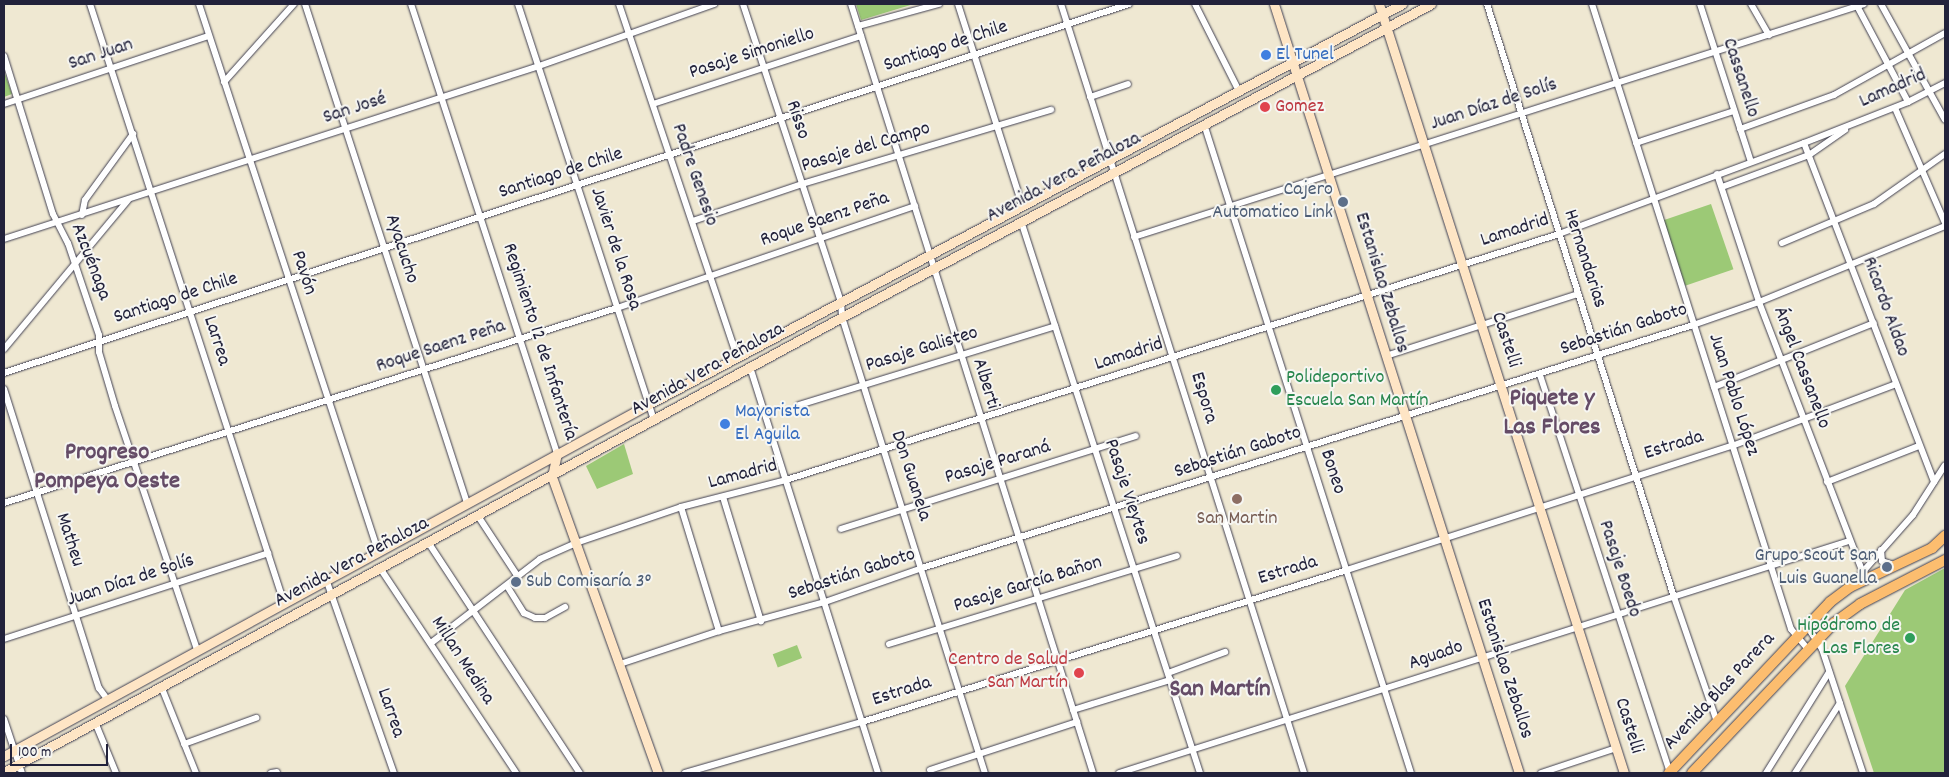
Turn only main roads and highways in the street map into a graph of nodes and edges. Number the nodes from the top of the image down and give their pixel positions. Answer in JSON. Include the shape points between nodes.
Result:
{"nodes":[{"id":1,"x":1274,"y":4,"type":"edge"},
{"id":2,"x":1379,"y":4,"type":"edge"},
{"id":3,"x":1402,"y":4,"type":"edge"},
{"id":4,"x":1431,"y":4,"type":"edge"},
{"id":5,"x":1383,"y":14,"type":"junction"},
{"id":6,"x":1387,"y":27,"type":"junction"},
{"id":7,"x":1292,"y":60,"type":"junction"},
{"id":8,"x":1297,"y":75,"type":"junction"},
{"id":9,"x":558,"y":453,"type":"junction"},
{"id":10,"x":552,"y":477,"type":"junction"},
{"id":11,"x":1945,"y":536,"type":"edge"},
{"id":12,"x":1945,"y":560,"type":"edge"},
{"id":13,"x":4,"y":756,"type":"edge"},
{"id":14,"x":4,"y":772,"type":"edge"},
{"id":15,"x":658,"y":773,"type":"edge"},
{"id":16,"x":1519,"y":773,"type":"edge"},
{"id":17,"x":1624,"y":773,"type":"edge"},
{"id":18,"x":1669,"y":773,"type":"edge"},
{"id":19,"x":1692,"y":773,"type":"edge"}],
"edges":[{"from":1,"to":7,"type":"main road","name":"Estanislao Zeballos"},
{"from":2,"to":5,"type":"main road","name":"Castelli"},
{"from":3,"to":5,"type":"main road","name":"Avenida Vera Peñaloza"},
{"from":4,"to":6,"type":"main road","name":"Avenida Vera Peñaloza"},
{"from":5,"to":6,"type":"main road","name":"Castelli"},
{"from":5,"to":7,"type":"main road","name":"Avenida Vera Peñaloza"},
{"from":6,"to":8,"type":"main road","name":"Avenida Vera Peñaloza"},
{"from":6,"to":17,"type":"main road","name":"Castelli"},
{"from":7,"to":8,"type":"main road","name":"Estanislao Zeballos"},
{"from":7,"to":9,"type":"main road","name":"Avenida Vera Peñaloza"},
{"from":8,"to":10,"type":"main road","name":"Avenida Vera Peñaloza","via":[[842,317]]},
{"from":8,"to":16,"type":"main road","name":"Estanislao Zeballos"},
{"from":9,"to":10,"type":"main road","name":"Regimiento 12 de Infantería"},
{"from":9,"to":13,"type":"main road","name":"Avenida Vera Peñaloza"},
{"from":10,"to":14,"type":"main road","name":"Avenida Vera Peñaloza"},
{"from":10,"to":15,"type":"main road"},
{"from":11,"to":18,"type":"main road","name":"Avenida Blas Parera","via":[[1932,548],[1850,587],[1796,637]]},
{"from":12,"to":19,"type":"main road","name":"Avenida Blas Parera","via":[[1852,609],[1817,638]]}]}
